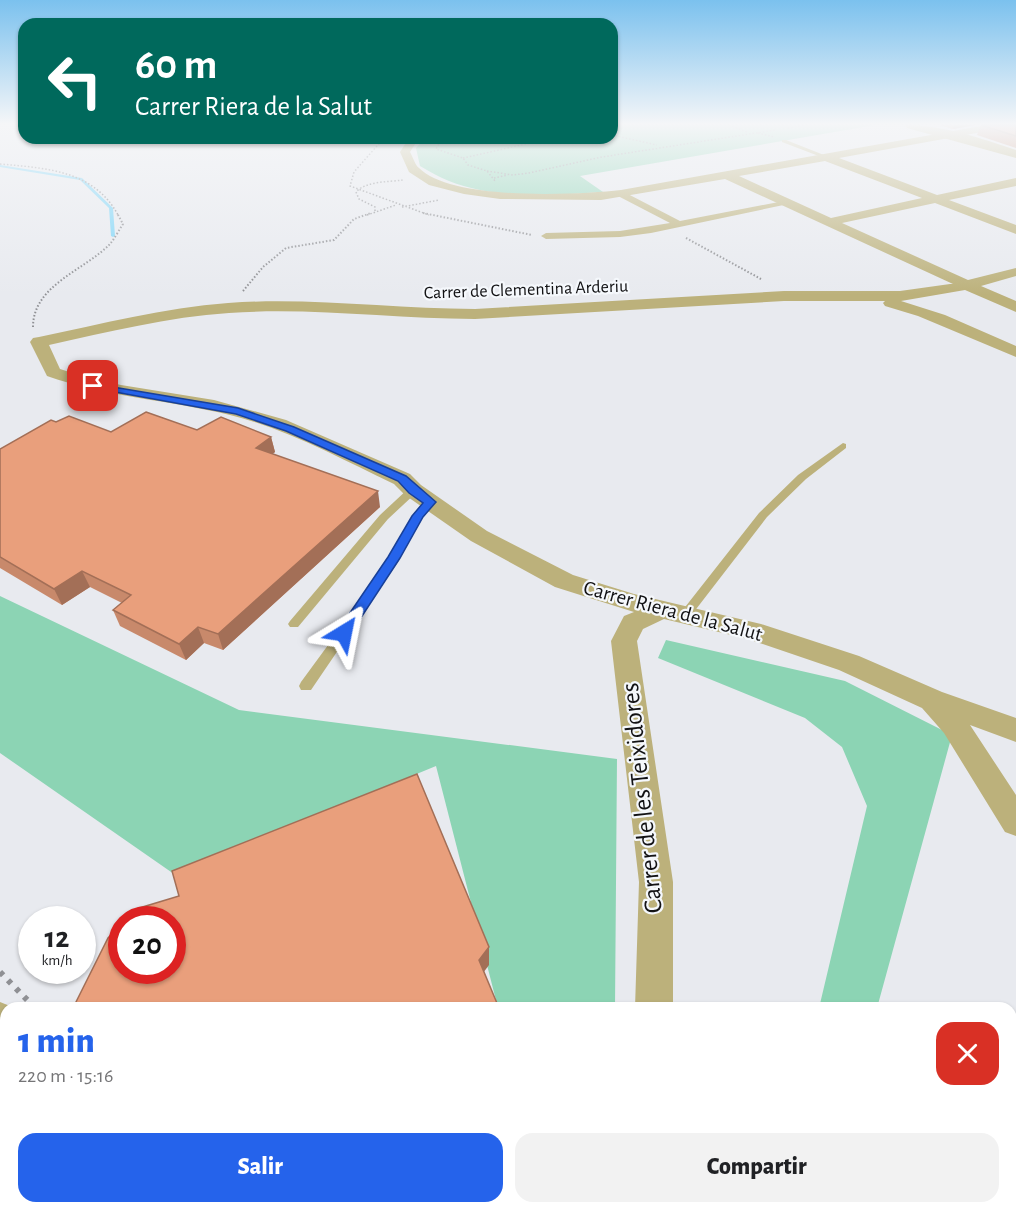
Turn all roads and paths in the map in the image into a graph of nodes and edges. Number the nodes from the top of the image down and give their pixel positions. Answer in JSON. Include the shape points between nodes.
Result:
{"nodes":[{"id":1,"x":91,"y":182,"type":"edge"},
{"id":2,"x":350,"y":182,"type":"edge"},
{"id":3,"x":386,"y":182,"type":"edge"},
{"id":4,"x":438,"y":182,"type":"edge"},
{"id":5,"x":689,"y":182,"type":"edge"},
{"id":6,"x":741,"y":182,"type":"edge"},
{"id":7,"x":891,"y":182,"type":"edge"},
{"id":8,"x":1016,"y":182,"type":"edge"},
{"id":9,"x":358,"y":189,"type":"junction"},
{"id":10,"x":621,"y":194,"type":"junction"},
{"id":11,"x":937,"y":199,"type":"junction"},
{"id":12,"x":789,"y":203,"type":"junction"},
{"id":13,"x":396,"y":205,"type":"junction"},
{"id":14,"x":375,"y":211,"type":"junction"},
{"id":15,"x":829,"y":222,"type":"junction"},
{"id":16,"x":680,"y":225,"type":"junction"},
{"id":17,"x":1016,"y":230,"type":"edge"},
{"id":18,"x":546,"y":236,"type":"joint"},
{"id":19,"x":686,"y":238,"type":"dead end"},
{"id":20,"x":1016,"y":272,"type":"edge"},
{"id":21,"x":761,"y":279,"type":"dead end"},
{"id":22,"x":967,"y":285,"type":"junction"},
{"id":23,"x":242,"y":292,"type":"dead end"},
{"id":24,"x":847,"y":296,"type":"junction"},
{"id":25,"x":1016,"y":307,"type":"edge"},
{"id":26,"x":39,"y":342,"type":"junction"},
{"id":27,"x":1016,"y":352,"type":"edge"},
{"id":28,"x":843,"y":446,"type":"dead end"},
{"id":29,"x":422,"y":496,"type":"junction"},
{"id":30,"x":674,"y":611,"type":"junction"},
{"id":31,"x":294,"y":624,"type":"dead end"},
{"id":32,"x":306,"y":686,"type":"dead end"},
{"id":33,"x":932,"y":700,"type":"junction"},
{"id":34,"x":1016,"y":730,"type":"edge"},
{"id":35,"x":1016,"y":822,"type":"edge"},
{"id":36,"x":0,"y":972,"type":"edge"},
{"id":37,"x":28,"y":1002,"type":"edge"},
{"id":38,"x":654,"y":1002,"type":"edge"}],
"edges":[{"from":1,"to":26,"type":"path","via":[[116,208],[123,224],[111,242],[39,301],[32,322]]},
{"from":2,"to":9,"type":"path","via":[[350,186]]},
{"from":3,"to":9,"type":"path"},
{"from":4,"to":10,"type":"street","via":[[457,189],[517,197]]},
{"from":5,"to":10,"type":"street"},
{"from":6,"to":12,"type":"street"},
{"from":7,"to":11,"type":"street"},
{"from":8,"to":11,"type":"street"},
{"from":9,"to":13,"type":"path"},
{"from":9,"to":14,"type":"path","via":[[359,199],[375,207]]},
{"from":10,"to":16,"type":"street"},
{"from":11,"to":15,"type":"street"},
{"from":11,"to":17,"type":"street"},
{"from":12,"to":15,"type":"street"},
{"from":12,"to":16,"type":"street"},
{"from":13,"to":14,"type":"path"},
{"from":13,"to":18,"type":"path","via":[[450,221]]},
{"from":14,"to":23,"type":"path","via":[[354,219],[334,240],[286,248]]},
{"from":15,"to":22,"type":"street"},
{"from":16,"to":18,"type":"street","via":[[620,234]]},
{"from":19,"to":21,"type":"path"},
{"from":20,"to":22,"type":"street","name":"Carrer de Clementina Arderiu"},
{"from":22,"to":24,"type":"street","name":"Carrer de Clementina Arderiu","via":[[923,294]]},
{"from":22,"to":25,"type":"street"},
{"from":24,"to":26,"type":"street","name":"Carrer de Clementina Arderiu","via":[[475,314],[308,305],[228,308],[153,318]]},
{"from":24,"to":27,"type":"street","via":[[918,309]]},
{"from":26,"to":29,"type":"street","name":"Carrer Riera de la Salut","via":[[53,372],[77,382],[238,411],[290,429],[402,478]]},
{"from":28,"to":30,"type":"lane","via":[[802,477],[763,515]]},
{"from":29,"to":30,"type":"street","name":"Carrer Riera de la Salut","via":[[479,536],[564,581]]},
{"from":29,"to":31,"type":"lane","via":[[384,517]]},
{"from":29,"to":32,"type":"lane","via":[[418,516],[381,577]]},
{"from":30,"to":33,"type":"street","name":"Carrer Riera de la Salut","via":[[752,630],[849,663]]},
{"from":30,"to":38,"type":"street","name":"Carrer de les Teixidores","via":[[633,623],[624,641],[656,882]]},
{"from":33,"to":34,"type":"street","name":"Carrer Riera de la Salut"},
{"from":33,"to":35,"type":"street","name":"Carrer Riera de la Salut","via":[[954,725]]},
{"from":36,"to":37,"type":"path"}]}
